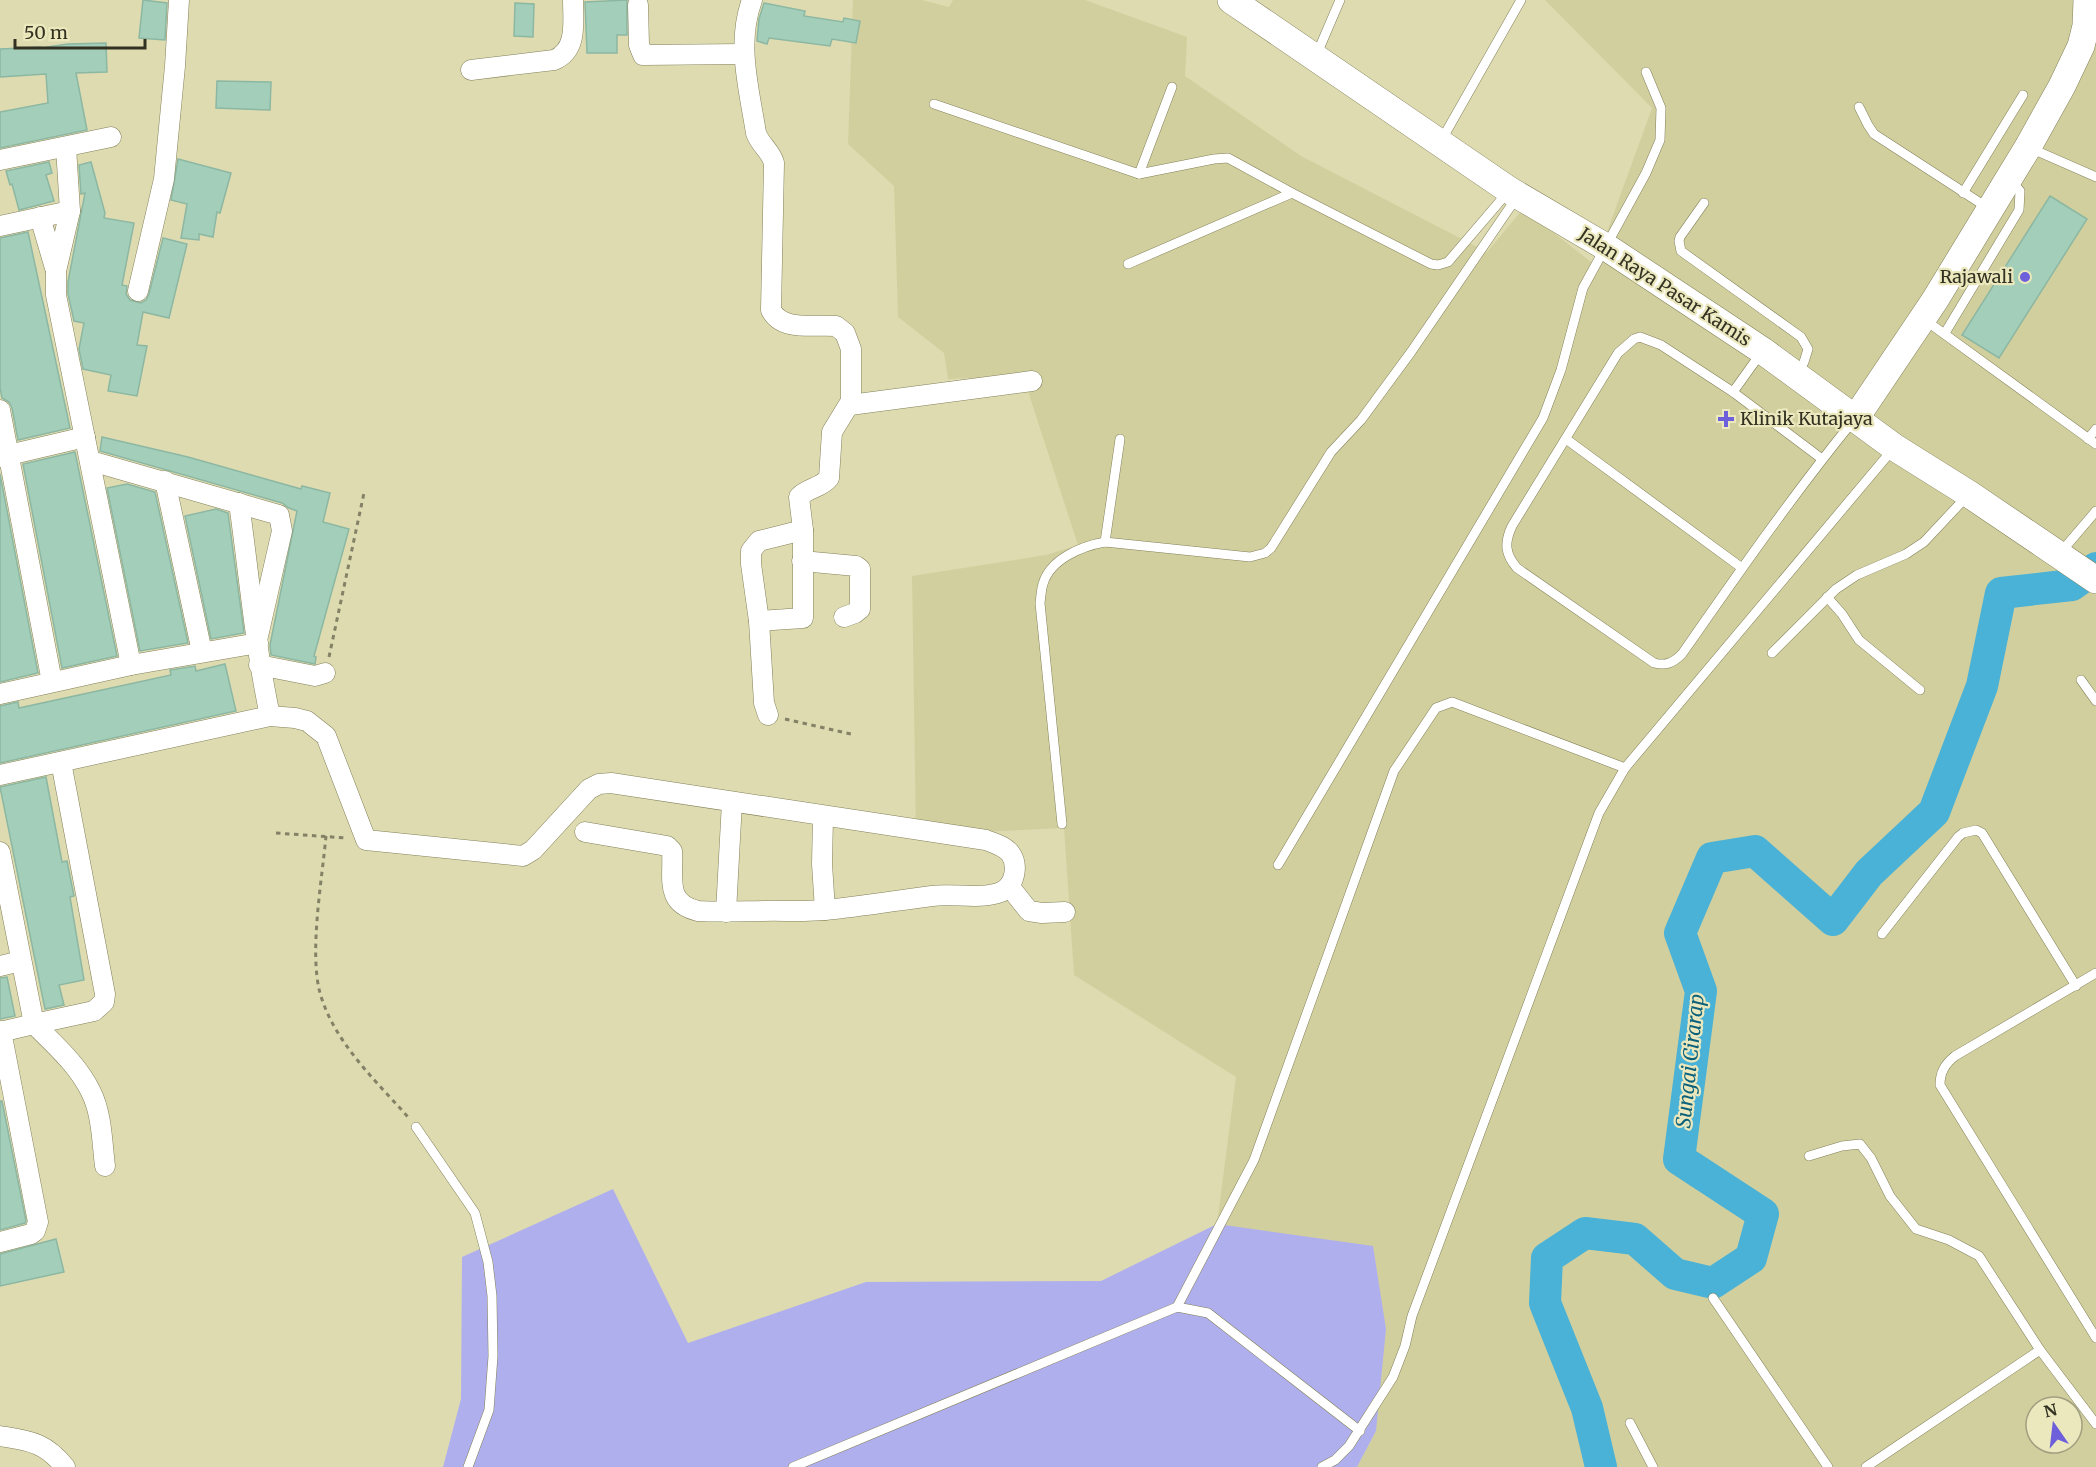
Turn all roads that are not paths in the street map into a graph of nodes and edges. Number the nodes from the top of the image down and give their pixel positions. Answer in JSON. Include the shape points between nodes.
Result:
{"nodes":[{"id":1,"x":179,"y":0,"type":"edge"},
{"id":2,"x":573,"y":0,"type":"edge"},
{"id":3,"x":752,"y":0,"type":"edge"},
{"id":4,"x":1231,"y":0,"type":"edge"},
{"id":5,"x":1340,"y":0,"type":"edge"},
{"id":6,"x":1521,"y":0,"type":"edge"},
{"id":7,"x":2087,"y":0,"type":"edge"},
{"id":8,"x":638,"y":5,"type":"dead end"},
{"id":9,"x":743,"y":54,"type":"junction"},
{"id":10,"x":1315,"y":59,"type":"junction"},
{"id":11,"x":471,"y":70,"type":"dead end"},
{"id":12,"x":1646,"y":72,"type":"dead end"},
{"id":13,"x":1172,"y":87,"type":"dead end"},
{"id":14,"x":2023,"y":95,"type":"dead end"},
{"id":15,"x":934,"y":104,"type":"dead end"},
{"id":16,"x":1859,"y":107,"type":"dead end"},
{"id":17,"x":111,"y":136,"type":"dead end"},
{"id":18,"x":1439,"y":143,"type":"junction"},
{"id":19,"x":66,"y":147,"type":"junction"},
{"id":20,"x":2028,"y":147,"type":"junction"},
{"id":21,"x":0,"y":160,"type":"edge"},
{"id":22,"x":1139,"y":174,"type":"junction"},
{"id":23,"x":2096,"y":177,"type":"edge"},
{"id":24,"x":2010,"y":178,"type":"junction"},
{"id":25,"x":1292,"y":193,"type":"junction"},
{"id":26,"x":1513,"y":193,"type":"junction"},
{"id":27,"x":1963,"y":193,"type":"junction"},
{"id":28,"x":1704,"y":203,"type":"dead end"},
{"id":29,"x":1990,"y":209,"type":"junction"},
{"id":30,"x":70,"y":211,"type":"junction"},
{"id":31,"x":40,"y":217,"type":"junction"},
{"id":32,"x":0,"y":226,"type":"edge"},
{"id":33,"x":1606,"y":247,"type":"junction"},
{"id":34,"x":1128,"y":264,"type":"dead end"},
{"id":35,"x":56,"y":271,"type":"junction"},
{"id":36,"x":138,"y":291,"type":"dead end"},
{"id":37,"x":1934,"y":325,"type":"junction"},
{"id":38,"x":1763,"y":351,"type":"junction"},
{"id":39,"x":1797,"y":375,"type":"junction"},
{"id":40,"x":1032,"y":381,"type":"dead end"},
{"id":41,"x":1733,"y":392,"type":"junction"},
{"id":42,"x":850,"y":405,"type":"junction"},
{"id":43,"x":0,"y":410,"type":"edge"},
{"id":44,"x":1855,"y":419,"type":"junction"},
{"id":45,"x":2096,"y":429,"type":"edge"},
{"id":46,"x":85,"y":437,"type":"junction"},
{"id":47,"x":1120,"y":439,"type":"dead end"},
{"id":48,"x":1566,"y":439,"type":"junction"},
{"id":49,"x":2092,"y":441,"type":"edge"},
{"id":50,"x":1894,"y":447,"type":"junction"},
{"id":51,"x":5,"y":456,"type":"edge"},
{"id":52,"x":1822,"y":459,"type":"junction"},
{"id":53,"x":91,"y":461,"type":"junction"},
{"id":54,"x":165,"y":481,"type":"junction"},
{"id":55,"x":1969,"y":494,"type":"junction"},
{"id":56,"x":239,"y":503,"type":"junction"},
{"id":57,"x":2096,"y":511,"type":"edge"},
{"id":58,"x":802,"y":530,"type":"junction"},
{"id":59,"x":1106,"y":542,"type":"junction"},
{"id":60,"x":2066,"y":558,"type":"junction"},
{"id":61,"x":802,"y":561,"type":"junction"},
{"id":62,"x":1742,"y":568,"type":"junction"},
{"id":63,"x":2096,"y":580,"type":"edge"},
{"id":64,"x":1827,"y":597,"type":"junction"},
{"id":65,"x":844,"y":617,"type":"dead end"},
{"id":66,"x":759,"y":621,"type":"junction"},
{"id":67,"x":258,"y":640,"type":"junction"},
{"id":68,"x":202,"y":652,"type":"junction"},
{"id":69,"x":1772,"y":653,"type":"dead end"},
{"id":70,"x":259,"y":665,"type":"junction"},
{"id":71,"x":131,"y":666,"type":"junction"},
{"id":72,"x":325,"y":674,"type":"road end"},
{"id":73,"x":2081,"y":680,"type":"dead end"},
{"id":74,"x":52,"y":682,"type":"junction"},
{"id":75,"x":1920,"y":690,"type":"dead end"},
{"id":76,"x":0,"y":694,"type":"edge"},
{"id":77,"x":2096,"y":701,"type":"edge"},
{"id":78,"x":768,"y":715,"type":"road end"},
{"id":79,"x":270,"y":716,"type":"junction"},
{"id":80,"x":62,"y":762,"type":"junction"},
{"id":81,"x":1625,"y":768,"type":"junction"},
{"id":82,"x":0,"y":775,"type":"edge"},
{"id":83,"x":732,"y":802,"type":"junction"},
{"id":84,"x":823,"y":817,"type":"junction"},
{"id":85,"x":1062,"y":824,"type":"dead end"},
{"id":86,"x":585,"y":832,"type":"dead end"},
{"id":87,"x":0,"y":852,"type":"edge"},
{"id":88,"x":1278,"y":865,"type":"dead end"},
{"id":89,"x":1010,"y":885,"type":"junction"},
{"id":90,"x":825,"y":910,"type":"junction"},
{"id":91,"x":726,"y":912,"type":"junction"},
{"id":92,"x":1065,"y":912,"type":"dead end"},
{"id":93,"x":1882,"y":934,"type":"dead end"},
{"id":94,"x":21,"y":961,"type":"junction"},
{"id":95,"x":0,"y":966,"type":"edge"},
{"id":96,"x":2096,"y":973,"type":"edge"},
{"id":97,"x":2076,"y":986,"type":"junction"},
{"id":98,"x":34,"y":1024,"type":"junction"},
{"id":99,"x":0,"y":1031,"type":"edge"},
{"id":100,"x":416,"y":1127,"type":"road end"},
{"id":101,"x":1809,"y":1156,"type":"dead end"},
{"id":102,"x":105,"y":1166,"type":"dead end"},
{"id":103,"x":0,"y":1242,"type":"edge"},
{"id":104,"x":1713,"y":1298,"type":"dead end"},
{"id":105,"x":1178,"y":1307,"type":"junction"},
{"id":106,"x":2096,"y":1338,"type":"edge"},
{"id":107,"x":2040,"y":1350,"type":"junction"},
{"id":108,"x":1630,"y":1423,"type":"dead end"},
{"id":109,"x":2096,"y":1424,"type":"edge"},
{"id":110,"x":1360,"y":1431,"type":"junction"},
{"id":111,"x":0,"y":1436,"type":"edge"},
{"id":112,"x":65,"y":1467,"type":"edge"},
{"id":113,"x":468,"y":1467,"type":"edge"},
{"id":114,"x":793,"y":1467,"type":"edge"},
{"id":115,"x":1322,"y":1467,"type":"edge"},
{"id":116,"x":1653,"y":1467,"type":"edge"},
{"id":117,"x":1828,"y":1467,"type":"edge"},
{"id":118,"x":1866,"y":1467,"type":"edge"}],
"edges":[{"from":1,"to":36,"type":"street","via":[[164,179]]},
{"from":2,"to":11,"type":"street","via":[[571,45],[564,55],[554,60]]},
{"from":3,"to":9,"type":"street"},
{"from":4,"to":10,"type":"main road","name":"Jalan Raya Pasar Kamis"},
{"from":5,"to":10,"type":"lane"},
{"from":6,"to":18,"type":"lane"},
{"from":7,"to":20,"type":"main road","via":[[2081,46]]},
{"from":8,"to":9,"type":"street","via":[[639,45],[644,55]]},
{"from":9,"to":42,"type":"street","via":[[756,133],[774,163],[771,310],[782,323],[836,326],[843,330],[850,350]]},
{"from":10,"to":18,"type":"main road","name":"Jalan Raya Pasar Kamis"},
{"from":12,"to":33,"type":"lane","via":[[1661,108],[1660,140]]},
{"from":13,"to":22,"type":"lane"},
{"from":14,"to":27,"type":"lane"},
{"from":15,"to":22,"type":"lane"},
{"from":16,"to":27,"type":"lane","via":[[1874,134]]},
{"from":17,"to":19,"type":"street"},
{"from":18,"to":26,"type":"main road","name":"Jalan Raya Pasar Kamis"},
{"from":19,"to":21,"type":"street"},
{"from":19,"to":30,"type":"street"},
{"from":20,"to":23,"type":"lane"},
{"from":20,"to":24,"type":"main road"},
{"from":22,"to":25,"type":"lane","via":[[1228,158]]},
{"from":24,"to":29,"type":"main road"},
{"from":24,"to":37,"type":"lane","via":[[2020,191],[2019,210]]},
{"from":25,"to":26,"type":"lane","via":[[1438,265],[1448,262]]},
{"from":25,"to":34,"type":"lane"},
{"from":26,"to":33,"type":"main road","name":"Jalan Raya Pasar Kamis"},
{"from":26,"to":59,"type":"lane","via":[[1411,352],[1362,420],[1331,452],[1265,554],[1250,557]]},
{"from":27,"to":29,"type":"lane"},
{"from":28,"to":39,"type":"lane","via":[[1680,237],[1681,251],[1801,337],[1808,349]]},
{"from":29,"to":37,"type":"main road"},
{"from":30,"to":31,"type":"street"},
{"from":30,"to":35,"type":"street"},
{"from":31,"to":32,"type":"street"},
{"from":31,"to":35,"type":"street"},
{"from":33,"to":38,"type":"main road","name":"Jalan Raya Pasar Kamis"},
{"from":33,"to":88,"type":"lane","via":[[1583,288],[1561,370],[1543,418]]},
{"from":35,"to":46,"type":"street","via":[[56,295]]},
{"from":37,"to":44,"type":"main road"},
{"from":37,"to":49,"type":"lane"},
{"from":38,"to":39,"type":"main road","name":"Jalan Raya Pasar Kamis"},
{"from":38,"to":41,"type":"lane"},
{"from":39,"to":44,"type":"main road","name":"Jalan Raya Pasar Kamis"},
{"from":40,"to":42,"type":"street"},
{"from":41,"to":48,"type":"lane","via":[[1660,345],[1640,337],[1618,353]]},
{"from":41,"to":52,"type":"lane"},
{"from":42,"to":58,"type":"street","via":[[832,432],[829,478],[799,497]]},
{"from":43,"to":51,"type":"street"},
{"from":44,"to":50,"type":"main road","name":"Jalan Raya Pasar Kamis"},
{"from":44,"to":52,"type":"lane"},
{"from":45,"to":49,"type":"lane"},
{"from":46,"to":51,"type":"street"},
{"from":46,"to":53,"type":"street"},
{"from":47,"to":59,"type":"lane"},
{"from":48,"to":62,"type":"lane"},
{"from":48,"to":62,"type":"lane","via":[[1506,538],[1509,558],[1517,568],[1654,663],[1665,665],[1682,654]]},
{"from":50,"to":55,"type":"main road","name":"Jalan Raya Pasar Kamis"},
{"from":50,"to":81,"type":"lane"},
{"from":51,"to":74,"type":"street"},
{"from":52,"to":62,"type":"lane"},
{"from":53,"to":54,"type":"street"},
{"from":53,"to":71,"type":"street"},
{"from":54,"to":56,"type":"street"},
{"from":54,"to":68,"type":"street"},
{"from":55,"to":60,"type":"main road","name":"Jalan Raya Pasar Kamis"},
{"from":55,"to":64,"type":"lane","via":[[1924,542],[1857,575]]},
{"from":56,"to":67,"type":"street"},
{"from":56,"to":67,"type":"street","via":[[276,513],[283,526]]},
{"from":57,"to":60,"type":"lane"},
{"from":58,"to":61,"type":"street"},
{"from":58,"to":66,"type":"street","via":[[759,541],[753,547],[751,564]]},
{"from":59,"to":85,"type":"lane","via":[[1063,558],[1049,570],[1042,584],[1040,603]]},
{"from":60,"to":63,"type":"main road","name":"Jalan Raya Pasar Kamis"},
{"from":61,"to":65,"type":"street","via":[[860,568],[860,609]]},
{"from":61,"to":66,"type":"street","via":[[802,618]]},
{"from":64,"to":69,"type":"lane"},
{"from":64,"to":75,"type":"lane","via":[[1859,640]]},
{"from":66,"to":78,"type":"street"},
{"from":67,"to":68,"type":"street"},
{"from":67,"to":70,"type":"street"},
{"from":68,"to":71,"type":"street"},
{"from":70,"to":72,"type":"street","via":[[315,676]]},
{"from":70,"to":79,"type":"street"},
{"from":71,"to":74,"type":"street"},
{"from":73,"to":77,"type":"lane"},
{"from":74,"to":76,"type":"street"},
{"from":79,"to":80,"type":"street"},
{"from":79,"to":83,"type":"street","via":[[307,721],[326,736],[366,840],[523,856],[589,789],[602,783]]},
{"from":80,"to":82,"type":"street"},
{"from":80,"to":98,"type":"street","via":[[105,994],[104,1002],[94,1011]]},
{"from":81,"to":105,"type":"lane","via":[[1452,702],[1436,708],[1394,771],[1254,1160]]},
{"from":81,"to":110,"type":"lane","via":[[1599,813],[1581,858],[1393,1377]]},
{"from":83,"to":84,"type":"street"},
{"from":83,"to":91,"type":"street"},
{"from":84,"to":89,"type":"street","via":[[986,840],[1010,852],[1015,873]]},
{"from":84,"to":90,"type":"street"},
{"from":86,"to":91,"type":"street","via":[[667,846],[672,851],[672,884],[679,902],[698,911]]},
{"from":87,"to":94,"type":"street"},
{"from":89,"to":90,"type":"street","via":[[987,895],[933,896]]},
{"from":89,"to":92,"type":"street","via":[[1029,911]]},
{"from":90,"to":91,"type":"street"},
{"from":93,"to":97,"type":"lane","via":[[1958,837],[1977,830]]},
{"from":94,"to":95,"type":"street"},
{"from":94,"to":98,"type":"street"},
{"from":96,"to":97,"type":"lane"},
{"from":97,"to":106,"type":"lane","via":[[1955,1056],[1943,1068],[1940,1085]]},
{"from":98,"to":99,"type":"street"},
{"from":98,"to":102,"type":"street","via":[[81,1074],[92,1094]]},
{"from":99,"to":103,"type":"street","via":[[38,1222],[31,1234]]},
{"from":100,"to":113,"type":"lane","via":[[475,1213],[488,1262],[493,1356],[489,1410]]},
{"from":101,"to":107,"type":"lane","via":[[1860,1144],[1890,1196],[1916,1229],[1978,1256]]},
{"from":104,"to":117,"type":"lane"},
{"from":105,"to":110,"type":"lane","via":[[1208,1313]]},
{"from":105,"to":114,"type":"lane"},
{"from":107,"to":109,"type":"lane"},
{"from":107,"to":118,"type":"lane"},
{"from":108,"to":116,"type":"lane"},
{"from":110,"to":115,"type":"lane","via":[[1335,1460]]},
{"from":111,"to":112,"type":"street","via":[[32,1442],[54,1453]]}]}
